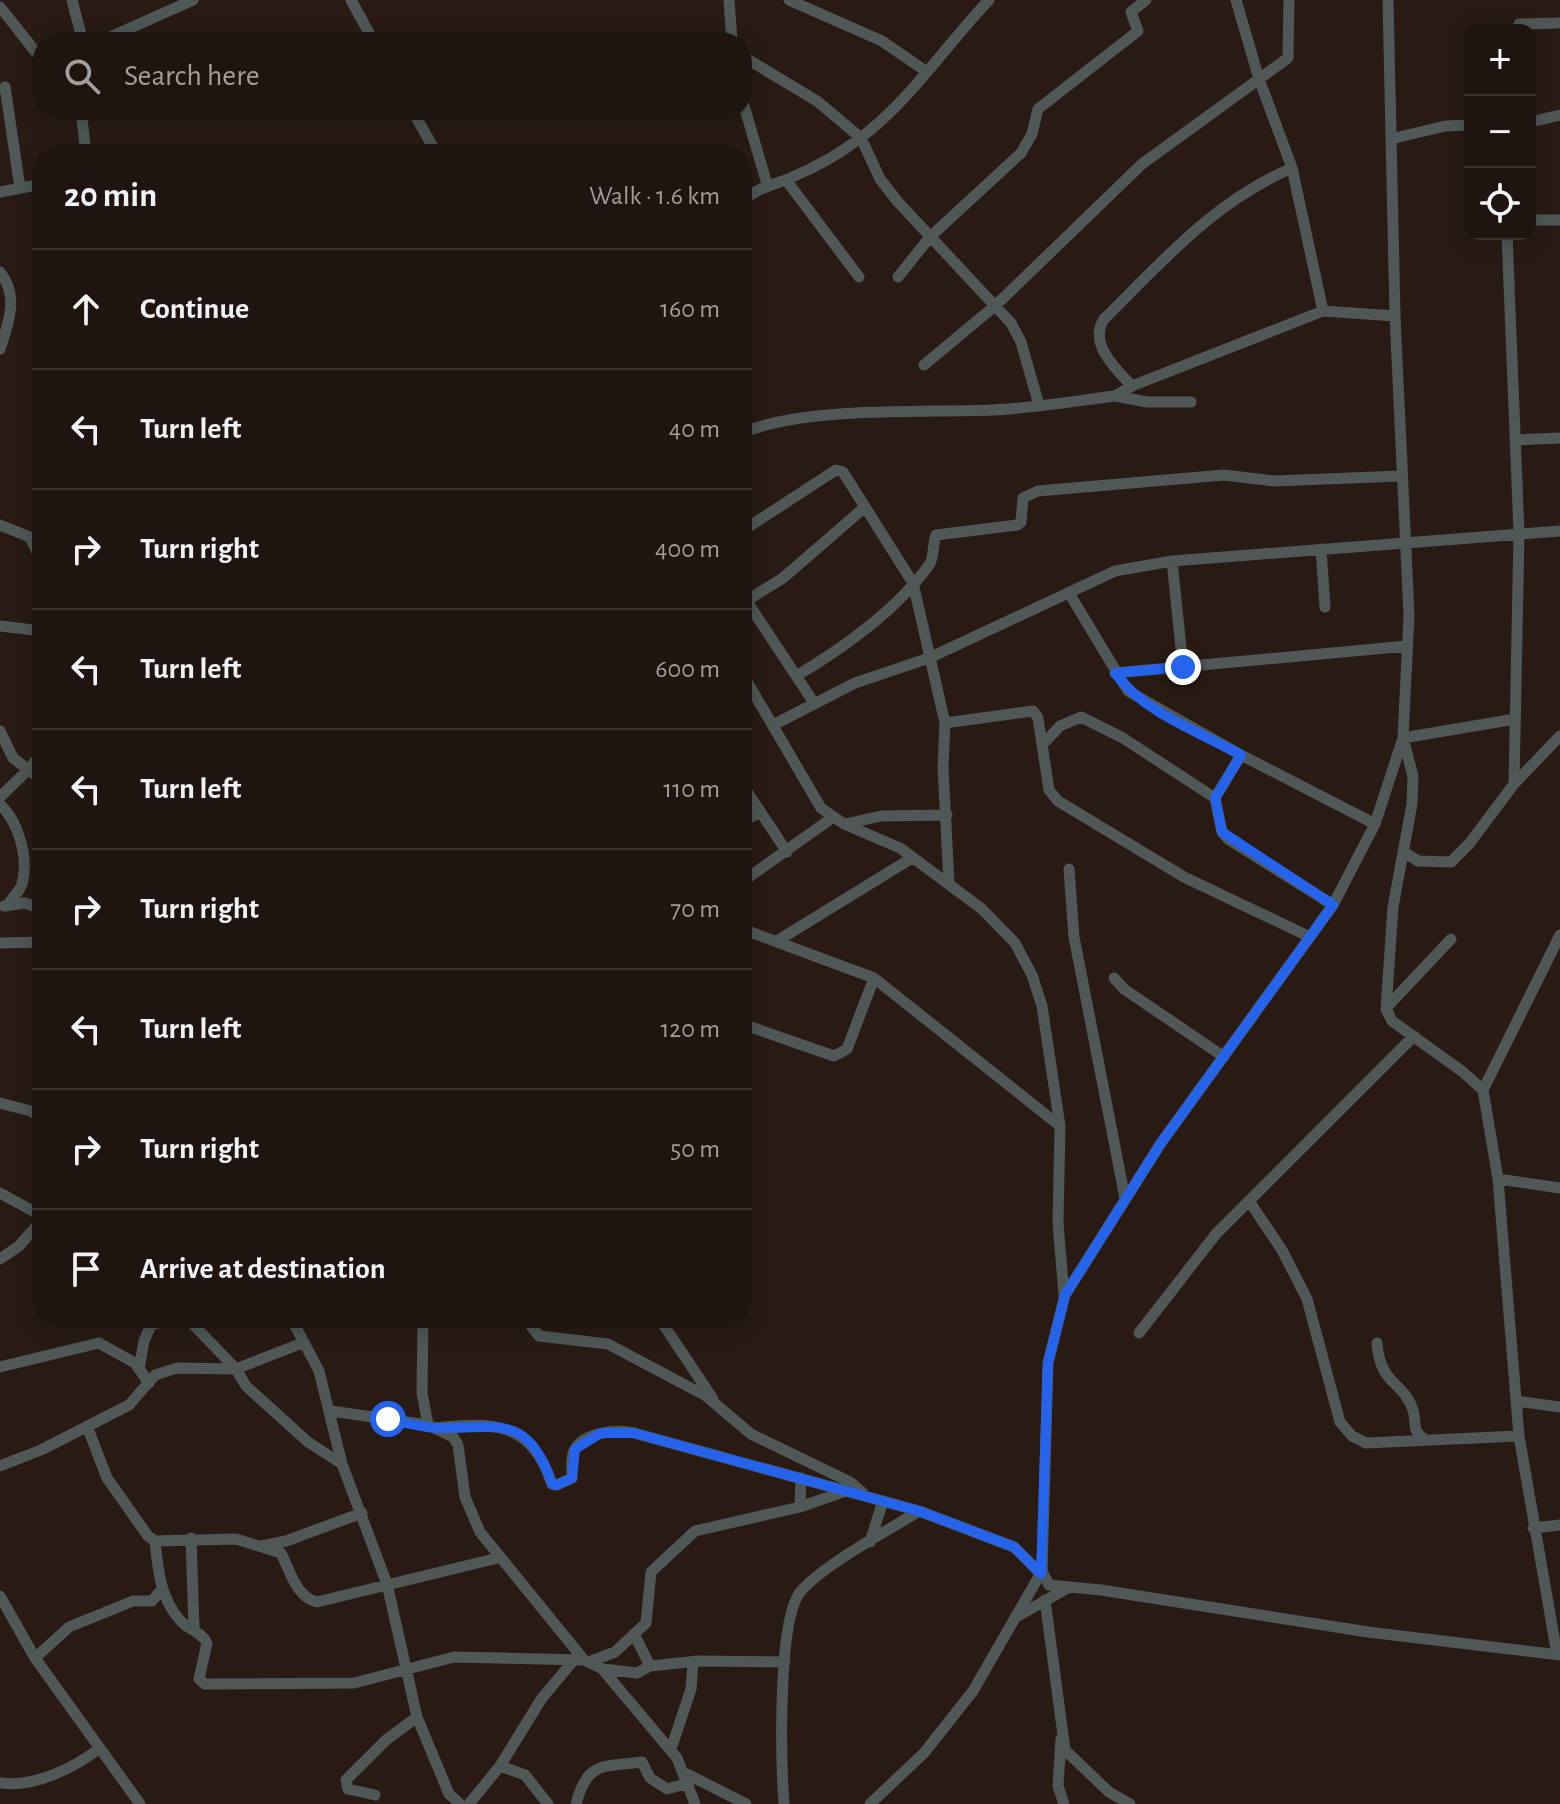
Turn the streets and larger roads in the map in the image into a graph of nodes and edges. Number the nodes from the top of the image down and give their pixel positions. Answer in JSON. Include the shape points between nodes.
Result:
{"nodes":[{"id":1,"x":72,"y":0,"type":"edge"},
{"id":2,"x":193,"y":0,"type":"edge"},
{"id":3,"x":351,"y":0,"type":"edge"},
{"id":4,"x":729,"y":0,"type":"edge"},
{"id":5,"x":789,"y":0,"type":"edge"},
{"id":6,"x":989,"y":0,"type":"edge"},
{"id":7,"x":1146,"y":0,"type":"edge"},
{"id":8,"x":1236,"y":0,"type":"edge"},
{"id":9,"x":1289,"y":0,"type":"edge"},
{"id":10,"x":1388,"y":0,"type":"edge"},
{"id":11,"x":0,"y":7,"type":"edge"},
{"id":12,"x":1560,"y":23,"type":"edge"},
{"id":13,"x":1519,"y":24,"type":"dead end"},
{"id":14,"x":80,"y":32,"type":"edge"},
{"id":15,"x":121,"y":32,"type":"edge"},
{"id":16,"x":369,"y":32,"type":"edge"},
{"id":17,"x":731,"y":32,"type":"edge"},
{"id":18,"x":32,"y":47,"type":"edge"},
{"id":19,"x":752,"y":62,"type":"edge"},
{"id":20,"x":927,"y":72,"type":"junction"},
{"id":21,"x":1259,"y":79,"type":"junction"},
{"id":22,"x":7,"y":88,"type":"edge"},
{"id":23,"x":1560,"y":115,"type":"edge"},
{"id":24,"x":82,"y":120,"type":"edge"},
{"id":25,"x":418,"y":120,"type":"edge"},
{"id":26,"x":748,"y":120,"type":"edge"},
{"id":27,"x":1536,"y":121,"type":"edge"},
{"id":28,"x":1464,"y":125,"type":"edge"},
{"id":29,"x":861,"y":138,"type":"junction"},
{"id":30,"x":1391,"y":139,"type":"junction"},
{"id":31,"x":85,"y":144,"type":"edge"},
{"id":32,"x":431,"y":144,"type":"edge"},
{"id":33,"x":1292,"y":168,"type":"junction"},
{"id":34,"x":786,"y":180,"type":"junction"},
{"id":35,"x":767,"y":184,"type":"junction"},
{"id":36,"x":32,"y":186,"type":"edge"},
{"id":37,"x":20,"y":188,"type":"junction"},
{"id":38,"x":0,"y":192,"type":"edge"},
{"id":39,"x":752,"y":195,"type":"edge"},
{"id":40,"x":1536,"y":220,"type":"edge"},
{"id":41,"x":1560,"y":220,"type":"edge"},
{"id":42,"x":930,"y":237,"type":"junction"},
{"id":43,"x":1507,"y":240,"type":"edge"},
{"id":44,"x":0,"y":272,"type":"edge"},
{"id":45,"x":859,"y":277,"type":"dead end"},
{"id":46,"x":898,"y":277,"type":"dead end"},
{"id":47,"x":996,"y":305,"type":"junction"},
{"id":48,"x":1323,"y":311,"type":"junction"},
{"id":49,"x":1395,"y":316,"type":"junction"},
{"id":50,"x":0,"y":349,"type":"edge"},
{"id":51,"x":924,"y":365,"type":"dead end"},
{"id":52,"x":1132,"y":386,"type":"junction"},
{"id":53,"x":1115,"y":396,"type":"junction"},
{"id":54,"x":1191,"y":402,"type":"dead end"},
{"id":55,"x":1039,"y":405,"type":"junction"},
{"id":56,"x":752,"y":429,"type":"edge"},
{"id":57,"x":1560,"y":438,"type":"edge"},
{"id":58,"x":1515,"y":440,"type":"junction"},
{"id":59,"x":1401,"y":476,"type":"junction"},
{"id":60,"x":865,"y":507,"type":"junction"},
{"id":61,"x":0,"y":525,"type":"edge"},
{"id":62,"x":752,"y":525,"type":"edge"},
{"id":63,"x":1560,"y":531,"type":"edge"},
{"id":64,"x":1519,"y":533,"type":"junction"},
{"id":65,"x":32,"y":538,"type":"edge"},
{"id":66,"x":1404,"y":542,"type":"junction"},
{"id":67,"x":1321,"y":549,"type":"junction"},
{"id":68,"x":1172,"y":561,"type":"junction"},
{"id":69,"x":913,"y":583,"type":"junction"},
{"id":70,"x":752,"y":593,"type":"edge"},
{"id":71,"x":1069,"y":593,"type":"junction"},
{"id":72,"x":1325,"y":607,"type":"dead end"},
{"id":73,"x":752,"y":609,"type":"edge"},
{"id":74,"x":0,"y":626,"type":"edge"},
{"id":75,"x":32,"y":630,"type":"edge"},
{"id":76,"x":1407,"y":646,"type":"junction"},
{"id":77,"x":929,"y":658,"type":"junction"},
{"id":78,"x":1183,"y":667,"type":"junction"},
{"id":79,"x":1115,"y":673,"type":"junction"},
{"id":80,"x":796,"y":676,"type":"junction"},
{"id":81,"x":752,"y":688,"type":"edge"},
{"id":82,"x":814,"y":703,"type":"junction"},
{"id":83,"x":1515,"y":719,"type":"junction"},
{"id":84,"x":945,"y":723,"type":"junction"},
{"id":85,"x":775,"y":724,"type":"junction"},
{"id":86,"x":0,"y":731,"type":"edge"},
{"id":87,"x":1560,"y":736,"type":"edge"},
{"id":88,"x":1403,"y":738,"type":"junction"},
{"id":89,"x":1043,"y":744,"type":"junction"},
{"id":90,"x":1241,"y":755,"type":"junction"},
{"id":91,"x":32,"y":765,"type":"edge"},
{"id":92,"x":30,"y":768,"type":"junction"},
{"id":93,"x":1514,"y":784,"type":"junction"},
{"id":94,"x":0,"y":797,"type":"edge"},
{"id":95,"x":1215,"y":798,"type":"junction"},
{"id":96,"x":752,"y":800,"type":"edge"},
{"id":97,"x":0,"y":804,"type":"edge"},
{"id":98,"x":760,"y":812,"type":"junction"},
{"id":99,"x":947,"y":815,"type":"junction"},
{"id":100,"x":752,"y":816,"type":"edge"},
{"id":101,"x":832,"y":818,"type":"junction"},
{"id":102,"x":844,"y":824,"type":"junction"},
{"id":103,"x":1375,"y":824,"type":"junction"},
{"id":104,"x":787,"y":852,"type":"junction"},
{"id":105,"x":1404,"y":852,"type":"junction"},
{"id":106,"x":912,"y":858,"type":"junction"},
{"id":107,"x":1069,"y":869,"type":"dead end"},
{"id":108,"x":752,"y":875,"type":"edge"},
{"id":109,"x":949,"y":884,"type":"junction"},
{"id":110,"x":32,"y":905,"type":"edge"},
{"id":111,"x":1333,"y":905,"type":"junction"},
{"id":112,"x":3,"y":907,"type":"edge"},
{"id":113,"x":752,"y":932,"type":"edge"},
{"id":114,"x":1560,"y":935,"type":"edge"},
{"id":115,"x":1310,"y":937,"type":"junction"},
{"id":116,"x":1451,"y":939,"type":"dead end"},
{"id":117,"x":777,"y":941,"type":"junction"},
{"id":118,"x":32,"y":942,"type":"edge"},
{"id":119,"x":0,"y":943,"type":"edge"},
{"id":120,"x":1556,"y":952,"type":"edge"},
{"id":121,"x":874,"y":978,"type":"junction"},
{"id":122,"x":1114,"y":978,"type":"dead end"},
{"id":123,"x":1386,"y":1009,"type":"junction"},
{"id":124,"x":752,"y":1027,"type":"edge"},
{"id":125,"x":1414,"y":1036,"type":"junction"},
{"id":126,"x":1224,"y":1057,"type":"junction"},
{"id":127,"x":1483,"y":1090,"type":"junction"},
{"id":128,"x":0,"y":1103,"type":"edge"},
{"id":129,"x":32,"y":1112,"type":"edge"},
{"id":130,"x":1060,"y":1126,"type":"junction"},
{"id":131,"x":1498,"y":1179,"type":"junction"},
{"id":132,"x":1560,"y":1188,"type":"edge"},
{"id":133,"x":2,"y":1192,"type":"edge"},
{"id":134,"x":1125,"y":1198,"type":"junction"},
{"id":135,"x":1249,"y":1201,"type":"junction"},
{"id":136,"x":32,"y":1212,"type":"edge"},
{"id":137,"x":32,"y":1230,"type":"edge"},
{"id":138,"x":0,"y":1259,"type":"edge"},
{"id":139,"x":1065,"y":1295,"type":"junction"},
{"id":140,"x":150,"y":1328,"type":"edge"},
{"id":141,"x":194,"y":1328,"type":"edge"},
{"id":142,"x":295,"y":1328,"type":"edge"},
{"id":143,"x":423,"y":1328,"type":"edge"},
{"id":144,"x":533,"y":1328,"type":"edge"},
{"id":145,"x":666,"y":1328,"type":"edge"},
{"id":146,"x":1139,"y":1333,"type":"dead end"},
{"id":147,"x":302,"y":1343,"type":"junction"},
{"id":148,"x":1377,"y":1343,"type":"dead end"},
{"id":149,"x":0,"y":1367,"type":"edge"},
{"id":150,"x":139,"y":1369,"type":"junction"},
{"id":151,"x":236,"y":1369,"type":"junction"},
{"id":152,"x":149,"y":1383,"type":"junction"},
{"id":153,"x":1517,"y":1401,"type":"junction"},
{"id":154,"x":717,"y":1406,"type":"junction"},
{"id":155,"x":1560,"y":1407,"type":"edge"},
{"id":156,"x":331,"y":1411,"type":"junction"},
{"id":157,"x":87,"y":1426,"type":"junction"},
{"id":158,"x":431,"y":1427,"type":"junction"},
{"id":159,"x":1519,"y":1436,"type":"junction"},
{"id":160,"x":1424,"y":1439,"type":"junction"},
{"id":161,"x":342,"y":1464,"type":"junction"},
{"id":162,"x":0,"y":1466,"type":"edge"},
{"id":163,"x":801,"y":1478,"type":"junction"},
{"id":164,"x":846,"y":1491,"type":"junction"},
{"id":165,"x":867,"y":1496,"type":"junction"},
{"id":166,"x":883,"y":1501,"type":"junction"},
{"id":167,"x":800,"y":1507,"type":"junction"},
{"id":168,"x":919,"y":1511,"type":"junction"},
{"id":169,"x":362,"y":1513,"type":"junction"},
{"id":170,"x":1560,"y":1525,"type":"edge"},
{"id":171,"x":1533,"y":1528,"type":"junction"},
{"id":172,"x":191,"y":1538,"type":"junction"},
{"id":173,"x":155,"y":1541,"type":"junction"},
{"id":174,"x":870,"y":1543,"type":"junction"},
{"id":175,"x":262,"y":1546,"type":"junction"},
{"id":176,"x":498,"y":1558,"type":"junction"},
{"id":177,"x":1041,"y":1573,"type":"junction"},
{"id":178,"x":387,"y":1584,"type":"junction"},
{"id":179,"x":1067,"y":1588,"type":"junction"},
{"id":180,"x":162,"y":1589,"type":"junction"},
{"id":181,"x":0,"y":1596,"type":"edge"},
{"id":182,"x":1045,"y":1600,"type":"junction"},
{"id":183,"x":1018,"y":1616,"type":"junction"},
{"id":184,"x":194,"y":1628,"type":"junction"},
{"id":185,"x":634,"y":1634,"type":"junction"},
{"id":186,"x":1558,"y":1655,"type":"edge"},
{"id":187,"x":35,"y":1658,"type":"junction"},
{"id":188,"x":582,"y":1661,"type":"junction"},
{"id":189,"x":693,"y":1662,"type":"junction"},
{"id":190,"x":785,"y":1662,"type":"junction"},
{"id":191,"x":650,"y":1666,"type":"junction"},
{"id":192,"x":406,"y":1669,"type":"junction"},
{"id":193,"x":603,"y":1669,"type":"junction"},
{"id":194,"x":417,"y":1717,"type":"junction"},
{"id":195,"x":1062,"y":1734,"type":"junction"},
{"id":196,"x":100,"y":1748,"type":"junction"},
{"id":197,"x":671,"y":1749,"type":"junction"},
{"id":198,"x":500,"y":1766,"type":"junction"},
{"id":199,"x":688,"y":1779,"type":"junction"},
{"id":200,"x":0,"y":1783,"type":"edge"},
{"id":201,"x":375,"y":1795,"type":"dead end"},
{"id":202,"x":140,"y":1804,"type":"edge"},
{"id":203,"x":460,"y":1804,"type":"edge"},
{"id":204,"x":469,"y":1804,"type":"edge"},
{"id":205,"x":548,"y":1804,"type":"edge"},
{"id":206,"x":576,"y":1804,"type":"edge"},
{"id":207,"x":695,"y":1804,"type":"edge"},
{"id":208,"x":746,"y":1804,"type":"edge"},
{"id":209,"x":784,"y":1804,"type":"edge"},
{"id":210,"x":870,"y":1804,"type":"edge"},
{"id":211,"x":1064,"y":1804,"type":"edge"},
{"id":212,"x":1130,"y":1804,"type":"edge"}],
"edges":[{"from":1,"to":14,"type":"street"},
{"from":2,"to":15,"type":"street"},
{"from":3,"to":16,"type":"street"},
{"from":4,"to":17,"type":"street"},
{"from":5,"to":20,"type":"street","via":[[882,41]]},
{"from":6,"to":20,"type":"street"},
{"from":7,"to":42,"type":"street","via":[[1131,12],[1137,25],[1134,35],[1038,109],[1021,153]]},
{"from":8,"to":21,"type":"street"},
{"from":9,"to":21,"type":"street","via":[[1288,58]]},
{"from":10,"to":30,"type":"street"},
{"from":11,"to":18,"type":"street"},
{"from":12,"to":13,"type":"street"},
{"from":19,"to":29,"type":"street","via":[[817,101]]},
{"from":20,"to":29,"type":"street"},
{"from":21,"to":33,"type":"street"},
{"from":21,"to":47,"type":"street","via":[[1142,164]]},
{"from":22,"to":37,"type":"street"},
{"from":23,"to":27,"type":"street"},
{"from":24,"to":31,"type":"street"},
{"from":25,"to":32,"type":"street"},
{"from":26,"to":35,"type":"street"},
{"from":28,"to":30,"type":"street"},
{"from":29,"to":34,"type":"street"},
{"from":29,"to":42,"type":"street","via":[[880,179]]},
{"from":30,"to":49,"type":"street"},
{"from":33,"to":48,"type":"street"},
{"from":33,"to":52,"type":"street","via":[[1223,205],[1104,319],[1098,328],[1108,360]]},
{"from":34,"to":35,"type":"street"},
{"from":34,"to":45,"type":"street"},
{"from":35,"to":39,"type":"street"},
{"from":36,"to":37,"type":"street"},
{"from":37,"to":38,"type":"street"},
{"from":40,"to":41,"type":"street"},
{"from":42,"to":46,"type":"street"},
{"from":42,"to":47,"type":"street"},
{"from":43,"to":58,"type":"street"},
{"from":44,"to":50,"type":"street","via":[[11,287],[11,316]]},
{"from":47,"to":51,"type":"street"},
{"from":47,"to":55,"type":"street","via":[[1021,342]]},
{"from":48,"to":49,"type":"street"},
{"from":48,"to":52,"type":"street"},
{"from":49,"to":59,"type":"street"},
{"from":52,"to":53,"type":"street"},
{"from":53,"to":54,"type":"street"},
{"from":53,"to":55,"type":"street"},
{"from":55,"to":56,"type":"street","via":[[811,418]]},
{"from":57,"to":58,"type":"street"},
{"from":58,"to":64,"type":"street"},
{"from":59,"to":66,"type":"street"},
{"from":59,"to":69,"type":"street","via":[[1274,481],[1209,475],[1038,491],[1023,498],[1017,525],[936,535],[931,562]]},
{"from":60,"to":62,"type":"street","via":[[843,472],[836,470]]},
{"from":60,"to":69,"type":"street"},
{"from":60,"to":70,"type":"street","via":[[783,578]]},
{"from":61,"to":65,"type":"street"},
{"from":63,"to":64,"type":"street"},
{"from":64,"to":66,"type":"street"},
{"from":64,"to":83,"type":"street"},
{"from":66,"to":67,"type":"street"},
{"from":66,"to":76,"type":"street"},
{"from":67,"to":68,"type":"street"},
{"from":67,"to":72,"type":"street"},
{"from":68,"to":71,"type":"street","via":[[1115,571]]},
{"from":68,"to":78,"type":"street"},
{"from":69,"to":77,"type":"street"},
{"from":69,"to":80,"type":"street","via":[[835,654]]},
{"from":71,"to":77,"type":"street"},
{"from":71,"to":79,"type":"street"},
{"from":73,"to":80,"type":"street"},
{"from":74,"to":75,"type":"street"},
{"from":76,"to":78,"type":"street"},
{"from":76,"to":88,"type":"street"},
{"from":77,"to":82,"type":"street"},
{"from":77,"to":84,"type":"street"},
{"from":78,"to":79,"type":"street"},
{"from":79,"to":90,"type":"street","via":[[1128,691]]},
{"from":80,"to":82,"type":"street"},
{"from":81,"to":85,"type":"street"},
{"from":82,"to":85,"type":"street"},
{"from":83,"to":88,"type":"street"},
{"from":83,"to":93,"type":"street"},
{"from":84,"to":89,"type":"street","via":[[1033,711]]},
{"from":84,"to":99,"type":"street"},
{"from":85,"to":101,"type":"street","via":[[813,798]]},
{"from":86,"to":92,"type":"street","via":[[13,758]]},
{"from":87,"to":93,"type":"street"},
{"from":88,"to":103,"type":"street"},
{"from":88,"to":105,"type":"street","via":[[1413,776]]},
{"from":89,"to":95,"type":"street","via":[[1060,726],[1081,717]]},
{"from":89,"to":115,"type":"street","via":[[1049,790],[1058,801],[1184,877]]},
{"from":90,"to":95,"type":"street"},
{"from":90,"to":103,"type":"street"},
{"from":91,"to":92,"type":"street"},
{"from":92,"to":94,"type":"street"},
{"from":93,"to":105,"type":"street","via":[[1451,862],[1418,861]]},
{"from":95,"to":111,"type":"street","via":[[1228,839]]},
{"from":96,"to":98,"type":"street"},
{"from":97,"to":112,"type":"street","via":[[15,823],[23,857],[22,885]]},
{"from":98,"to":100,"type":"street"},
{"from":98,"to":104,"type":"street"},
{"from":99,"to":102,"type":"street","via":[[881,816]]},
{"from":99,"to":109,"type":"street"},
{"from":101,"to":102,"type":"street"},
{"from":101,"to":104,"type":"street"},
{"from":102,"to":106,"type":"street"},
{"from":103,"to":111,"type":"street"},
{"from":104,"to":108,"type":"street"},
{"from":105,"to":123,"type":"street","via":[[1393,907]]},
{"from":106,"to":109,"type":"street"},
{"from":106,"to":117,"type":"street"},
{"from":107,"to":134,"type":"street","via":[[1074,937]]},
{"from":109,"to":130,"type":"street","via":[[1015,943],[1032,975],[1042,1006]]},
{"from":110,"to":112,"type":"street"},
{"from":111,"to":115,"type":"street"},
{"from":113,"to":117,"type":"street"},
{"from":114,"to":120,"type":"street"},
{"from":115,"to":126,"type":"street"},
{"from":116,"to":123,"type":"street"},
{"from":117,"to":121,"type":"street"},
{"from":118,"to":119,"type":"street"},
{"from":120,"to":127,"type":"street"},
{"from":121,"to":124,"type":"street","via":[[841,1055]]},
{"from":121,"to":130,"type":"street"},
{"from":122,"to":126,"type":"street"},
{"from":123,"to":125,"type":"street","via":[[1392,1021]]},
{"from":125,"to":127,"type":"street"},
{"from":125,"to":135,"type":"street"},
{"from":126,"to":134,"type":"street"},
{"from":127,"to":131,"type":"street"},
{"from":128,"to":129,"type":"street"},
{"from":130,"to":139,"type":"street","via":[[1058,1223]]},
{"from":131,"to":132,"type":"street"},
{"from":131,"to":153,"type":"street"},
{"from":133,"to":136,"type":"street"},
{"from":134,"to":139,"type":"street"},
{"from":135,"to":146,"type":"street","via":[[1216,1234]]},
{"from":135,"to":160,"type":"street","via":[[1307,1299],[1340,1422],[1366,1443]]},
{"from":137,"to":138,"type":"street"},
{"from":139,"to":177,"type":"street","via":[[1048,1363]]},
{"from":140,"to":150,"type":"street"},
{"from":141,"to":151,"type":"street"},
{"from":142,"to":147,"type":"street"},
{"from":143,"to":158,"type":"street","via":[[422,1393]]},
{"from":144,"to":154,"type":"street","via":[[539,1336],[608,1344]]},
{"from":145,"to":154,"type":"street"},
{"from":147,"to":151,"type":"street"},
{"from":147,"to":156,"type":"street","via":[[319,1371]]},
{"from":148,"to":160,"type":"street","via":[[1381,1369],[1412,1407],[1415,1429]]},
{"from":149,"to":150,"type":"street","via":[[99,1343]]},
{"from":150,"to":152,"type":"street"},
{"from":151,"to":152,"type":"street","via":[[177,1368],[155,1375]]},
{"from":151,"to":161,"type":"street","via":[[246,1386],[308,1442]]},
{"from":152,"to":157,"type":"street","via":[[129,1405]]},
{"from":153,"to":155,"type":"street"},
{"from":153,"to":159,"type":"street"},
{"from":154,"to":165,"type":"street","via":[[751,1434],[850,1482]]},
{"from":156,"to":158,"type":"street"},
{"from":156,"to":161,"type":"street"},
{"from":157,"to":162,"type":"street"},
{"from":157,"to":173,"type":"street","via":[[107,1478]]},
{"from":158,"to":163,"type":"street","via":[[488,1425],[520,1435],[545,1461],[552,1484],[557,1485],[572,1478],[575,1449],[615,1431]]},
{"from":158,"to":176,"type":"street","via":[[446,1432],[458,1445],[465,1497]]},
{"from":159,"to":160,"type":"street"},
{"from":159,"to":171,"type":"street"},
{"from":161,"to":169,"type":"street"},
{"from":163,"to":164,"type":"street"},
{"from":163,"to":167,"type":"street"},
{"from":164,"to":165,"type":"street"},
{"from":164,"to":167,"type":"street"},
{"from":165,"to":166,"type":"street"},
{"from":166,"to":168,"type":"street"},
{"from":166,"to":174,"type":"street"},
{"from":167,"to":185,"type":"street","via":[[689,1535],[651,1572],[649,1613]]},
{"from":168,"to":174,"type":"street"},
{"from":168,"to":177,"type":"street","via":[[1014,1547]]},
{"from":169,"to":175,"type":"street"},
{"from":169,"to":178,"type":"street"},
{"from":170,"to":171,"type":"street"},
{"from":171,"to":186,"type":"street"},
{"from":172,"to":173,"type":"street"},
{"from":172,"to":175,"type":"street","via":[[236,1539]]},
{"from":172,"to":184,"type":"street"},
{"from":173,"to":180,"type":"street"},
{"from":174,"to":190,"type":"street","via":[[801,1591],[790,1609]]},
{"from":175,"to":178,"type":"street","via":[[281,1553],[308,1600]]},
{"from":176,"to":178,"type":"street"},
{"from":176,"to":188,"type":"street"},
{"from":177,"to":179,"type":"street","via":[[1049,1585]]},
{"from":177,"to":183,"type":"street"},
{"from":178,"to":192,"type":"street"},
{"from":179,"to":182,"type":"street"},
{"from":179,"to":186,"type":"street"},
{"from":180,"to":184,"type":"street","via":[[179,1620]]},
{"from":180,"to":187,"type":"street","via":[[152,1601],[133,1601],[69,1627]]},
{"from":181,"to":187,"type":"street"},
{"from":182,"to":183,"type":"street"},
{"from":182,"to":195,"type":"street"},
{"from":183,"to":210,"type":"street","via":[[944,1730]]},
{"from":184,"to":192,"type":"street","via":[[207,1643],[199,1669],[205,1684],[354,1683]]},
{"from":185,"to":188,"type":"street","via":[[615,1652]]},
{"from":185,"to":191,"type":"street"},
{"from":187,"to":196,"type":"street"},
{"from":188,"to":192,"type":"street","via":[[454,1657]]},
{"from":188,"to":193,"type":"street"},
{"from":188,"to":198,"type":"street","via":[[542,1698]]},
{"from":189,"to":190,"type":"street"},
{"from":189,"to":191,"type":"street"},
{"from":189,"to":197,"type":"street","via":[[687,1704]]},
{"from":190,"to":209,"type":"street"},
{"from":191,"to":193,"type":"street","via":[[637,1673]]},
{"from":192,"to":194,"type":"street"},
{"from":193,"to":197,"type":"street"},
{"from":194,"to":201,"type":"street","via":[[346,1780],[348,1789]]},
{"from":194,"to":203,"type":"street","via":[[449,1794]]},
{"from":195,"to":211,"type":"street","via":[[1058,1786]]},
{"from":195,"to":212,"type":"street","via":[[1070,1757]]},
{"from":196,"to":200,"type":"street","via":[[71,1768],[22,1783]]},
{"from":196,"to":202,"type":"street"},
{"from":197,"to":199,"type":"street"},
{"from":198,"to":204,"type":"street"},
{"from":198,"to":205,"type":"street","via":[[525,1775]]},
{"from":199,"to":206,"type":"street","via":[[667,1789],[650,1778],[642,1762],[596,1767],[585,1777]]},
{"from":199,"to":207,"type":"street"},
{"from":199,"to":208,"type":"street"}]}
